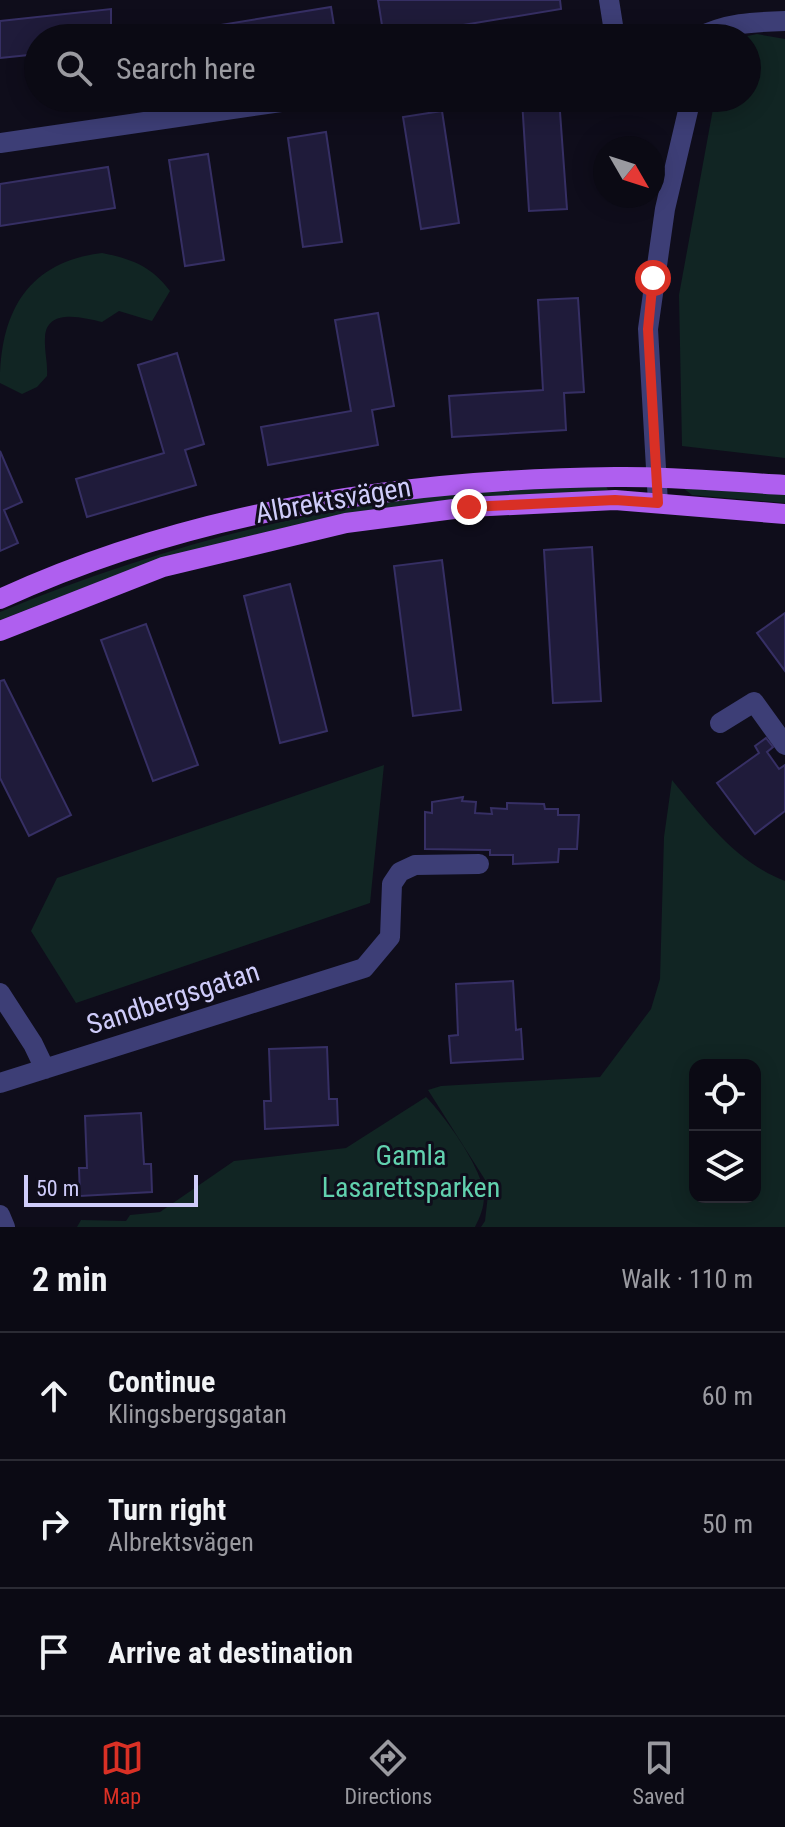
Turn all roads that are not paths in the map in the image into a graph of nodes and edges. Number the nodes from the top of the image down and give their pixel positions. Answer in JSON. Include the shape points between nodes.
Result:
{"nodes":[{"id":1,"x":609,"y":0,"type":"edge"},
{"id":2,"x":785,"y":21,"type":"edge"},
{"id":3,"x":613,"y":24,"type":"edge"},
{"id":4,"x":736,"y":24,"type":"edge"},
{"id":5,"x":213,"y":112,"type":"edge"},
{"id":6,"x":688,"y":112,"type":"edge"},
{"id":7,"x":0,"y":143,"type":"edge"},
{"id":8,"x":658,"y":478,"type":"junction"},
{"id":9,"x":785,"y":485,"type":"edge"},
{"id":10,"x":658,"y":503,"type":"junction"},
{"id":11,"x":785,"y":514,"type":"edge"},
{"id":12,"x":0,"y":599,"type":"edge"},
{"id":13,"x":0,"y":631,"type":"edge"},
{"id":14,"x":720,"y":723,"type":"dead end"},
{"id":15,"x":785,"y":745,"type":"edge"},
{"id":16,"x":479,"y":864,"type":"dead end"},
{"id":17,"x":0,"y":993,"type":"edge"},
{"id":18,"x":45,"y":1069,"type":"junction"},
{"id":19,"x":0,"y":1083,"type":"edge"},
{"id":20,"x":0,"y":1215,"type":"edge"},
{"id":21,"x":5,"y":1227,"type":"edge"}],
"edges":[{"from":1,"to":3,"type":"street"},
{"from":2,"to":4,"type":"street"},
{"from":5,"to":7,"type":"street"},
{"from":6,"to":8,"type":"street","via":[[665,209],[648,329]]},
{"from":8,"to":9,"type":"main road","name":"Albrektsvägen"},
{"from":8,"to":10,"type":"street"},
{"from":8,"to":12,"type":"main road","name":"Albrektsvägen","via":[[485,483],[280,510],[141,545]]},
{"from":10,"to":11,"type":"main road","name":"Albrektsvägen"},
{"from":10,"to":13,"type":"main road","name":"Albrektsvägen","via":[[469,507],[289,534],[163,567]]},
{"from":14,"to":15,"type":"street","via":[[754,702]]},
{"from":16,"to":18,"type":"street","name":"Sandbergsgatan","via":[[415,865],[400,872],[392,884],[390,937],[364,968]]},
{"from":17,"to":18,"type":"street"},
{"from":18,"to":19,"type":"street","name":"Sandbergsgatan"},
{"from":20,"to":21,"type":"street"}]}
